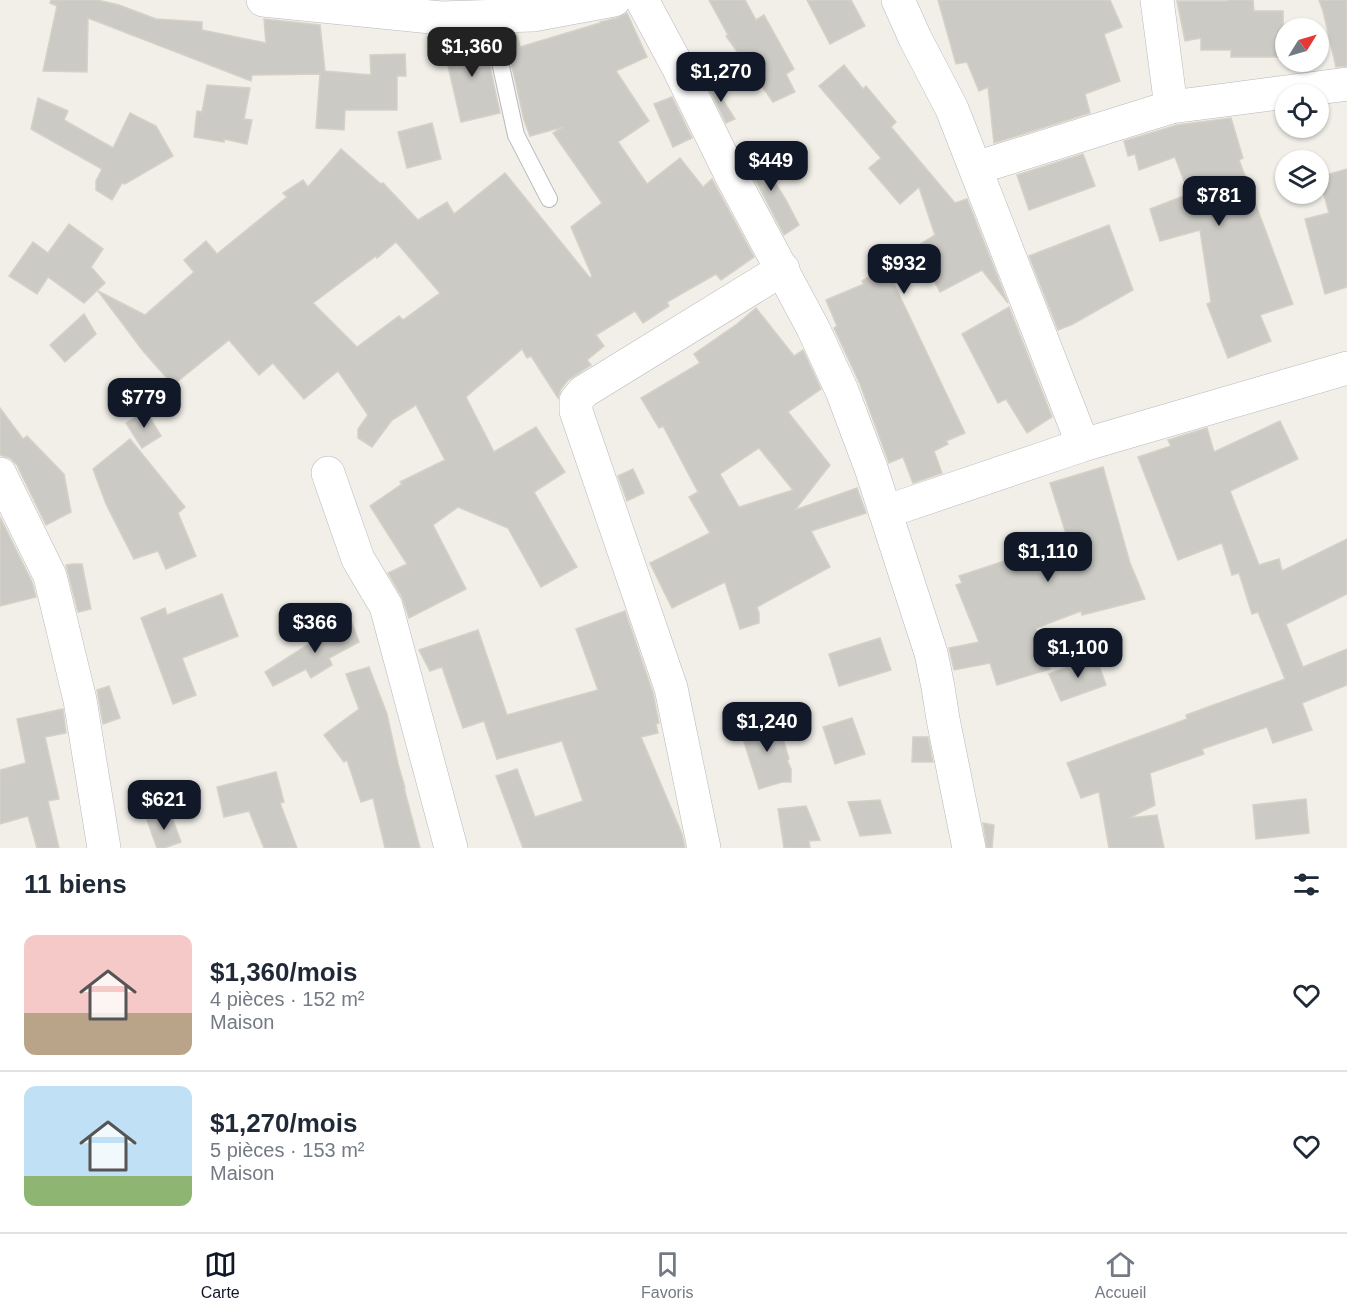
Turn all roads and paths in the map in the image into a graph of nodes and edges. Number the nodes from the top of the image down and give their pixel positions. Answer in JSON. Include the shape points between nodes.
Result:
{"nodes":[{"id":1,"x":263,"y":0,"type":"edge"},
{"id":2,"x":614,"y":0,"type":"edge"},
{"id":3,"x":642,"y":0,"type":"edge"},
{"id":4,"x":898,"y":0,"type":"edge"},
{"id":5,"x":1157,"y":0,"type":"edge"},
{"id":6,"x":490,"y":16,"type":"junction"},
{"id":7,"x":1347,"y":84,"type":"edge"},
{"id":8,"x":1170,"y":107,"type":"junction"},
{"id":9,"x":976,"y":168,"type":"junction"},
{"id":10,"x":549,"y":199,"type":"dead end"},
{"id":11,"x":783,"y":269,"type":"junction"},
{"id":12,"x":1347,"y":368,"type":"edge"},
{"id":13,"x":1083,"y":446,"type":"junction"},
{"id":14,"x":328,"y":473,"type":"dead end"},
{"id":15,"x":0,"y":474,"type":"edge"},
{"id":16,"x":885,"y":512,"type":"junction"},
{"id":17,"x":104,"y":848,"type":"edge"},
{"id":18,"x":451,"y":848,"type":"edge"},
{"id":19,"x":704,"y":848,"type":"edge"},
{"id":20,"x":969,"y":848,"type":"edge"}],
"edges":[{"from":1,"to":6,"type":"street","via":[[441,18]]},
{"from":2,"to":6,"type":"street","via":[[533,15]]},
{"from":3,"to":11,"type":"street"},
{"from":4,"to":9,"type":"street","via":[[952,109]]},
{"from":5,"to":8,"type":"street"},
{"from":6,"to":10,"type":"lane","via":[[516,135]]},
{"from":7,"to":8,"type":"street"},
{"from":8,"to":9,"type":"street"},
{"from":9,"to":13,"type":"street"},
{"from":11,"to":16,"type":"street","via":[[842,392]]},
{"from":11,"to":19,"type":"street","via":[[583,392],[576,401],[576,411],[670,688]]},
{"from":12,"to":13,"type":"street"},
{"from":13,"to":16,"type":"street"},
{"from":14,"to":18,"type":"street","via":[[358,559],[386,606]]},
{"from":15,"to":17,"type":"street","via":[[50,576],[81,700]]},
{"from":16,"to":20,"type":"street","via":[[930,653]]}]}
